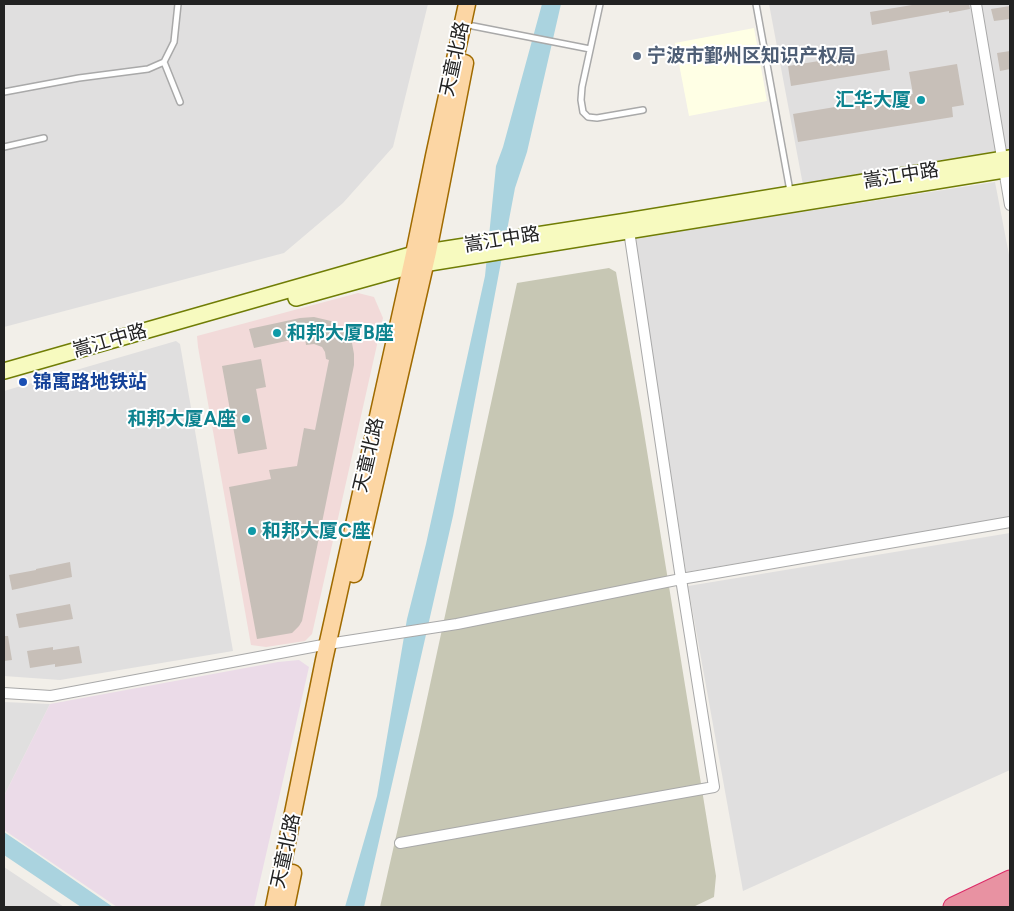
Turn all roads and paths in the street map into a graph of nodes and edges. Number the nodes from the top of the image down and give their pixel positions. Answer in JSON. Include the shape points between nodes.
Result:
{"nodes":[{"id":1,"x":178,"y":4,"type":"edge"},
{"id":2,"x":467,"y":4,"type":"edge"},
{"id":3,"x":478,"y":4,"type":"edge"},
{"id":4,"x":600,"y":4,"type":"edge"},
{"id":5,"x":756,"y":4,"type":"edge"},
{"id":6,"x":976,"y":4,"type":"edge"},
{"id":7,"x":473,"y":26,"type":"junction"},
{"id":8,"x":590,"y":49,"type":"junction"},
{"id":9,"x":164,"y":62,"type":"junction"},
{"id":10,"x":4,"y":92,"type":"edge"},
{"id":11,"x":180,"y":102,"type":"dead end"},
{"id":12,"x":643,"y":110,"type":"dead end"},
{"id":13,"x":44,"y":138,"type":"dead end"},
{"id":14,"x":4,"y":146,"type":"edge"},
{"id":15,"x":1007,"y":164,"type":"edge"},
{"id":16,"x":791,"y":194,"type":"junction"},
{"id":17,"x":1010,"y":205,"type":"edge"},
{"id":18,"x":628,"y":226,"type":"junction"},
{"id":19,"x":420,"y":259,"type":"junction"},
{"id":20,"x":4,"y":371,"type":"edge"},
{"id":21,"x":4,"y":380,"type":"edge"},
{"id":22,"x":1010,"y":522,"type":"edge"},
{"id":23,"x":681,"y":579,"type":"junction"},
{"id":24,"x":334,"y":648,"type":"junction"},
{"id":25,"x":4,"y":693,"type":"edge"},
{"id":26,"x":307,"y":773,"type":"junction"},
{"id":27,"x":400,"y":843,"type":"dead end"},
{"id":28,"x":1010,"y":880,"type":"edge"},
{"id":29,"x":1010,"y":897,"type":"edge"},
{"id":30,"x":274,"y":907,"type":"edge"},
{"id":31,"x":286,"y":907,"type":"edge"},
{"id":32,"x":953,"y":907,"type":"edge"},
{"id":33,"x":987,"y":907,"type":"edge"}],
"edges":[{"from":1,"to":9,"type":"lane","via":[[174,42]]},
{"from":2,"to":19,"type":"main road","name":"天童北路","via":[[436,146]]},
{"from":3,"to":7,"type":"main road"},
{"from":4,"to":8,"type":"lane"},
{"from":5,"to":16,"type":"lane"},
{"from":6,"to":15,"type":"street"},
{"from":7,"to":8,"type":"lane"},
{"from":7,"to":19,"type":"main road"},
{"from":8,"to":12,"type":"lane","via":[[582,87],[583,112],[588,117],[597,118]]},
{"from":9,"to":10,"type":"lane","via":[[148,69]]},
{"from":9,"to":11,"type":"lane"},
{"from":13,"to":14,"type":"lane"},
{"from":15,"to":16,"type":"main road","name":"嵩江中路"},
{"from":15,"to":17,"type":"street"},
{"from":15,"to":18,"type":"main road","name":"嵩江中路"},
{"from":16,"to":18,"type":"main road","name":"嵩江中路"},
{"from":18,"to":19,"type":"main road","name":"嵩江中路"},
{"from":18,"to":19,"type":"main road","name":"嵩江中路","via":[[539,234],[472,245]]},
{"from":18,"to":23,"type":"street"},
{"from":19,"to":20,"type":"main road","name":"嵩江中路"},
{"from":19,"to":21,"type":"main road","name":"嵩江中路"},
{"from":19,"to":24,"type":"main road","name":"天童北路"},
{"from":22,"to":23,"type":"street"},
{"from":23,"to":24,"type":"street"},
{"from":23,"to":27,"type":"street","via":[[714,787]]},
{"from":24,"to":25,"type":"street","via":[[51,696]]},
{"from":24,"to":26,"type":"main road","name":"天童北路"},
{"from":26,"to":30,"type":"main road","name":"天童北路"},
{"from":26,"to":31,"type":"main road","name":"天童北路"},
{"from":28,"to":32,"type":"highway"},
{"from":29,"to":33,"type":"highway"}]}
